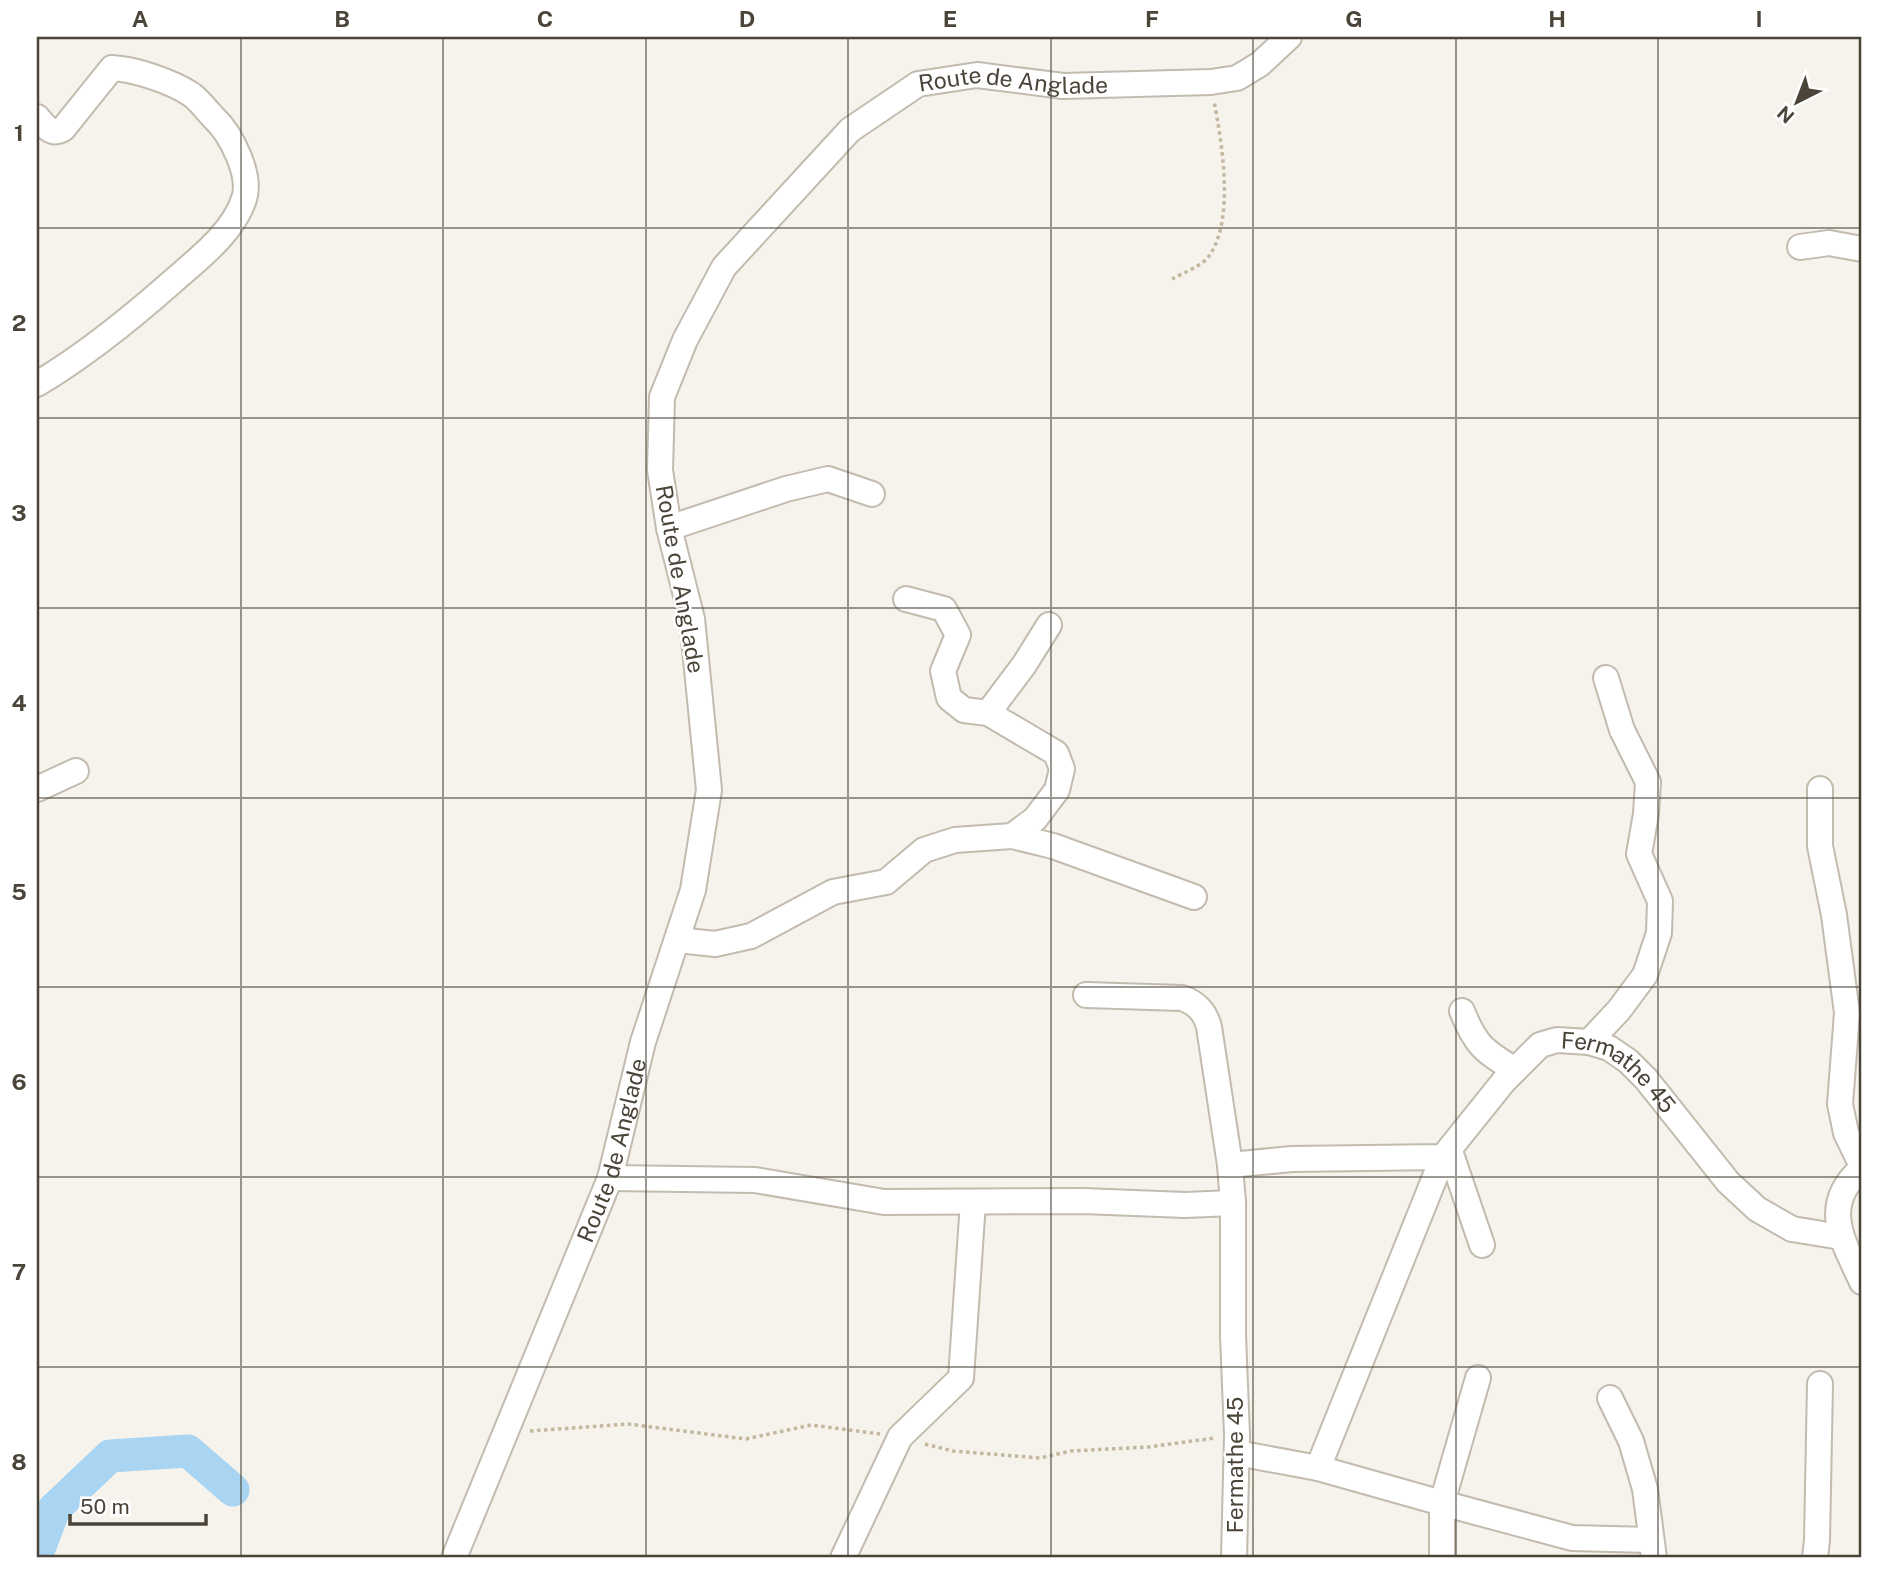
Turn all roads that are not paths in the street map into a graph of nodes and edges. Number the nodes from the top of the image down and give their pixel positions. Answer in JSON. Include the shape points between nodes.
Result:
{"nodes":[{"id":1,"x":1289,"y":37,"type":"edge"},
{"id":2,"x":37,"y":117,"type":"edge"},
{"id":3,"x":1800,"y":247,"type":"dead end"},
{"id":4,"x":1862,"y":249,"type":"edge"},
{"id":5,"x":37,"y":384,"type":"edge"},
{"id":6,"x":872,"y":494,"type":"dead end"},
{"id":7,"x":669,"y":528,"type":"junction"},
{"id":8,"x":906,"y":599,"type":"dead end"},
{"id":9,"x":1049,"y":625,"type":"dead end"},
{"id":10,"x":1606,"y":678,"type":"dead end"},
{"id":11,"x":988,"y":713,"type":"junction"},
{"id":12,"x":76,"y":771,"type":"dead end"},
{"id":13,"x":37,"y":789,"type":"edge"},
{"id":14,"x":1819,"y":789,"type":"dead end"},
{"id":15,"x":1012,"y":836,"type":"junction"},
{"id":16,"x":1195,"y":897,"type":"dead end"},
{"id":17,"x":678,"y":940,"type":"junction"},
{"id":18,"x":1086,"y":995,"type":"dead end"},
{"id":19,"x":1462,"y":1011,"type":"dead end"},
{"id":20,"x":1589,"y":1042,"type":"junction"},
{"id":21,"x":1515,"y":1070,"type":"junction"},
{"id":22,"x":1447,"y":1154,"type":"junction"},
{"id":23,"x":1230,"y":1166,"type":"junction"},
{"id":24,"x":1862,"y":1167,"type":"edge"},
{"id":25,"x":610,"y":1178,"type":"junction"},
{"id":26,"x":973,"y":1202,"type":"junction"},
{"id":27,"x":1233,"y":1203,"type":"junction"},
{"id":28,"x":1841,"y":1237,"type":"junction"},
{"id":29,"x":1482,"y":1245,"type":"dead end"},
{"id":30,"x":1862,"y":1282,"type":"edge"},
{"id":31,"x":1478,"y":1378,"type":"dead end"},
{"id":32,"x":1820,"y":1384,"type":"dead end"},
{"id":33,"x":1609,"y":1398,"type":"dead end"},
{"id":34,"x":1237,"y":1444,"type":"junction"},
{"id":35,"x":1318,"y":1468,"type":"junction"},
{"id":36,"x":1442,"y":1503,"type":"junction"},
{"id":37,"x":1652,"y":1549,"type":"edge"},
{"id":38,"x":454,"y":1558,"type":"edge"},
{"id":39,"x":843,"y":1558,"type":"edge"},
{"id":40,"x":1234,"y":1558,"type":"edge"},
{"id":41,"x":1442,"y":1558,"type":"edge"},
{"id":42,"x":1815,"y":1558,"type":"edge"}],
"edges":[{"from":1,"to":7,"type":"street","name":"Route de Anglade","via":[[1261,64],[1237,78],[1210,82],[1063,86],[977,75],[918,84],[850,130],[724,267],[685,340],[662,397],[660,470]]},
{"from":2,"to":5,"type":"street","via":[[58,132],[112,68],[142,73],[192,95],[224,128],[242,161],[245,197],[233,222],[202,256],[126,323]]},
{"from":3,"to":4,"type":"street","via":[[1829,243]]},
{"from":6,"to":7,"type":"street","via":[[828,479]]},
{"from":7,"to":17,"type":"street","name":"Route de Anglade","via":[[692,619],[709,790],[694,890]]},
{"from":8,"to":11,"type":"street","via":[[944,609],[958,635],[943,671],[949,698],[964,710]]},
{"from":9,"to":11,"type":"street"},
{"from":10,"to":20,"type":"street","via":[[1622,730],[1648,782],[1639,854],[1660,901],[1659,933],[1645,975]]},
{"from":11,"to":15,"type":"street","via":[[1056,753],[1062,769],[1057,790],[1035,819]]},
{"from":12,"to":13,"type":"street"},
{"from":14,"to":24,"type":"street","via":[[1820,846],[1847,1013],[1840,1104],[1846,1133]]},
{"from":15,"to":16,"type":"street"},
{"from":15,"to":17,"type":"street","via":[[955,840],[924,850],[886,882],[833,892],[751,936],[715,944]]},
{"from":17,"to":25,"type":"street","name":"Route de Anglade","via":[[643,1042]]},
{"from":18,"to":23,"type":"street","name":"Fermathe 45","via":[[1182,998],[1200,1008],[1209,1027]]},
{"from":19,"to":21,"type":"street","via":[[1484,1051]]},
{"from":20,"to":21,"type":"street","name":"Fermathe 45","via":[[1557,1040],[1540,1045]]},
{"from":20,"to":28,"type":"street","name":"Fermathe 45","via":[[1628,1061],[1728,1182],[1758,1209],[1792,1228]]},
{"from":21,"to":22,"type":"street","name":"Fermathe 45"},
{"from":22,"to":23,"type":"street","via":[[1292,1159]]},
{"from":22,"to":29,"type":"street"},
{"from":22,"to":35,"type":"street","name":"Fermathe 45"},
{"from":23,"to":27,"type":"street","name":"Fermathe 45"},
{"from":24,"to":28,"type":"street","via":[[1850,1179],[1837,1208]]},
{"from":25,"to":26,"type":"street","via":[[755,1180],[884,1202]]},
{"from":25,"to":38,"type":"street","name":"Route de Anglade"},
{"from":26,"to":27,"type":"street"},
{"from":26,"to":39,"type":"street","via":[[961,1378],[900,1437]]},
{"from":27,"to":34,"type":"street","name":"Fermathe 45"},
{"from":28,"to":30,"type":"street"},
{"from":31,"to":36,"type":"street"},
{"from":32,"to":42,"type":"street"},
{"from":33,"to":37,"type":"street","via":[[1631,1441],[1645,1489]]},
{"from":34,"to":35,"type":"street"},
{"from":34,"to":40,"type":"street","name":"Fermathe 45"},
{"from":35,"to":36,"type":"street"},
{"from":36,"to":37,"type":"street","via":[[1572,1538]]},
{"from":36,"to":41,"type":"street"}]}
